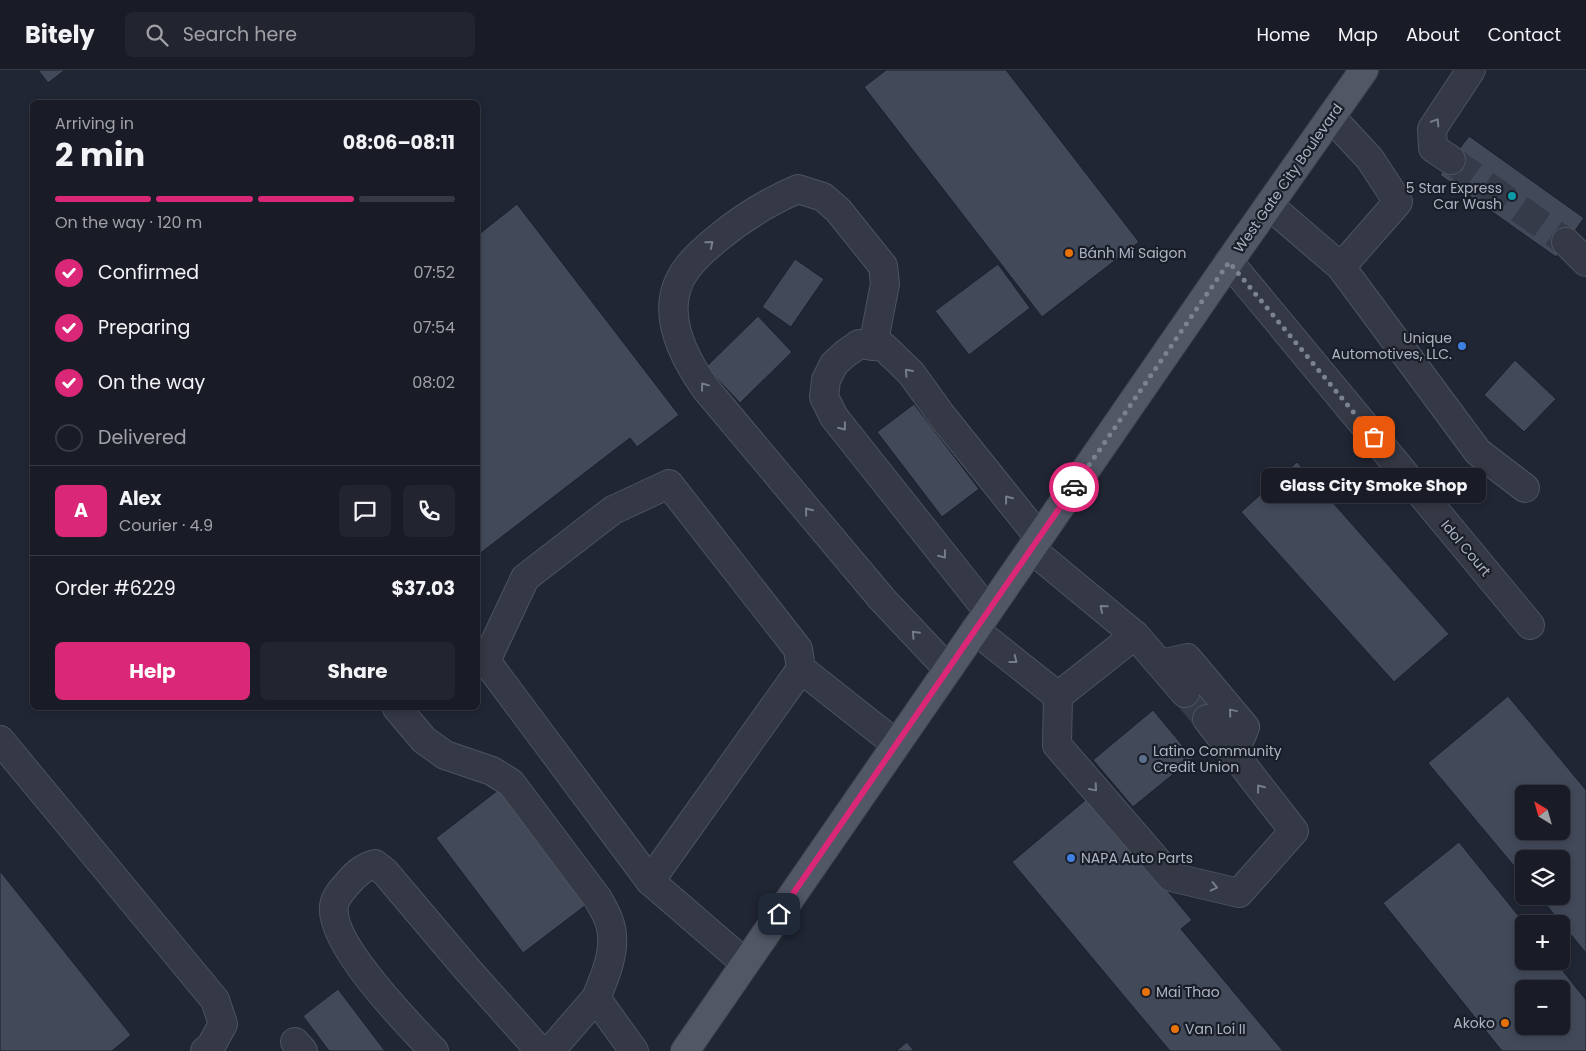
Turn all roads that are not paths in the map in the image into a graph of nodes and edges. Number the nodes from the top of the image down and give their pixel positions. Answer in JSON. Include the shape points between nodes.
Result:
{"nodes":[{"id":1,"x":1364,"y":70,"type":"edge"},
{"id":2,"x":1471,"y":70,"type":"edge"},
{"id":3,"x":1331,"y":117,"type":"junction"},
{"id":4,"x":1451,"y":160,"type":"tunnel mouth"},
{"id":5,"x":1269,"y":206,"type":"junction"},
{"id":6,"x":1566,"y":242,"type":"tunnel mouth"},
{"id":7,"x":1229,"y":262,"type":"junction"},
{"id":8,"x":1586,"y":262,"type":"edge"},
{"id":9,"x":1341,"y":268,"type":"junction"},
{"id":10,"x":873,"y":346,"type":"junction"},
{"id":11,"x":1524,"y":488,"type":"dead end"},
{"id":12,"x":1035,"y":543,"type":"junction"},
{"id":13,"x":982,"y":621,"type":"junction"},
{"id":14,"x":1530,"y":625,"type":"dead end"},
{"id":15,"x":1135,"y":635,"type":"junction"},
{"id":16,"x":1161,"y":664,"type":"junction"},
{"id":17,"x":801,"y":669,"type":"junction"},
{"id":18,"x":948,"y":669,"type":"junction"},
{"id":19,"x":1185,"y":693,"type":"tunnel mouth"},
{"id":20,"x":1058,"y":696,"type":"junction"},
{"id":21,"x":399,"y":710,"type":"edge"},
{"id":22,"x":1207,"y":719,"type":"tunnel mouth"},
{"id":23,"x":0,"y":740,"type":"edge"},
{"id":24,"x":896,"y":744,"type":"junction"},
{"id":25,"x":1234,"y":754,"type":"junction"},
{"id":26,"x":650,"y":881,"type":"junction"},
{"id":27,"x":745,"y":963,"type":"junction"},
{"id":28,"x":596,"y":998,"type":"junction"},
{"id":29,"x":205,"y":1051,"type":"edge"},
{"id":30,"x":434,"y":1051,"type":"edge"},
{"id":31,"x":540,"y":1051,"type":"edge"},
{"id":32,"x":550,"y":1051,"type":"edge"},
{"id":33,"x":634,"y":1051,"type":"edge"},
{"id":34,"x":684,"y":1051,"type":"edge"}],
"edges":[{"from":1,"to":3,"type":"main road","name":"West Gate City Boulevard"},
{"from":4,"to":2,"type":"street","one_way":true,"via":[[1433,148],[1432,129]]},
{"from":3,"to":5,"type":"main road","name":"West Gate City Boulevard"},
{"from":3,"to":9,"type":"street","via":[[1370,159],[1398,202]]},
{"from":5,"to":7,"type":"main road","name":"West Gate City Boulevard"},
{"from":5,"to":9,"type":"street"},
{"from":6,"to":8,"type":"street"},
{"from":7,"to":12,"type":"main road","name":"West Gate City Boulevard"},
{"from":7,"to":14,"type":"street","name":"Idol Court"},
{"from":9,"to":11,"type":"street","via":[[1478,452]]},
{"from":12,"to":10,"type":"street","one_way":true,"via":[[910,374],[884,347]]},
{"from":10,"to":13,"type":"street","one_way":true,"via":[[859,344],[834,364],[826,380],[824,397],[834,416]]},
{"from":18,"to":10,"type":"street","one_way":true,"via":[[882,599],[706,389],[684,356],[677,335],[673,312],[677,286],[687,268],[727,230],[778,197],[798,189],[823,197],[838,210],[883,266],[885,284]]},
{"from":12,"to":13,"type":"main road","name":"West Gate City Boulevard"},
{"from":15,"to":12,"type":"street","one_way":true},
{"from":13,"to":18,"type":"main road","name":"West Gate City Boulevard"},
{"from":13,"to":20,"type":"street","one_way":true},
{"from":15,"to":16,"type":"street"},
{"from":15,"to":20,"type":"street"},
{"from":16,"to":19,"type":"street"},
{"from":25,"to":16,"type":"street","one_way":true,"via":[[1245,727],[1188,658]]},
{"from":17,"to":24,"type":"street"},
{"from":17,"to":26,"type":"street"},
{"from":17,"to":26,"type":"street","via":[[798,649],[669,484],[613,510],[525,578],[486,661]]},
{"from":18,"to":24,"type":"main road","name":"West Gate City Boulevard"},
{"from":20,"to":25,"type":"street","one_way":true,"via":[[1058,745],[1171,877],[1239,893],[1294,831]]},
{"from":21,"to":28,"type":"street","via":[[424,740],[446,755],[492,771],[511,783],[598,899],[613,941]]},
{"from":22,"to":25,"type":"street"},
{"from":23,"to":29,"type":"street","via":[[215,1000],[223,1024]]},
{"from":24,"to":27,"type":"main road","name":"West Gate City Boulevard"},
{"from":26,"to":27,"type":"street"},
{"from":27,"to":34,"type":"main road","name":"West Gate City Boulevard"},
{"from":28,"to":32,"type":"street"},
{"from":28,"to":33,"type":"street"},
{"from":30,"to":31,"type":"street","via":[[362,969],[341,937],[334,905],[340,892],[366,866],[375,864],[384,872]]}]}
